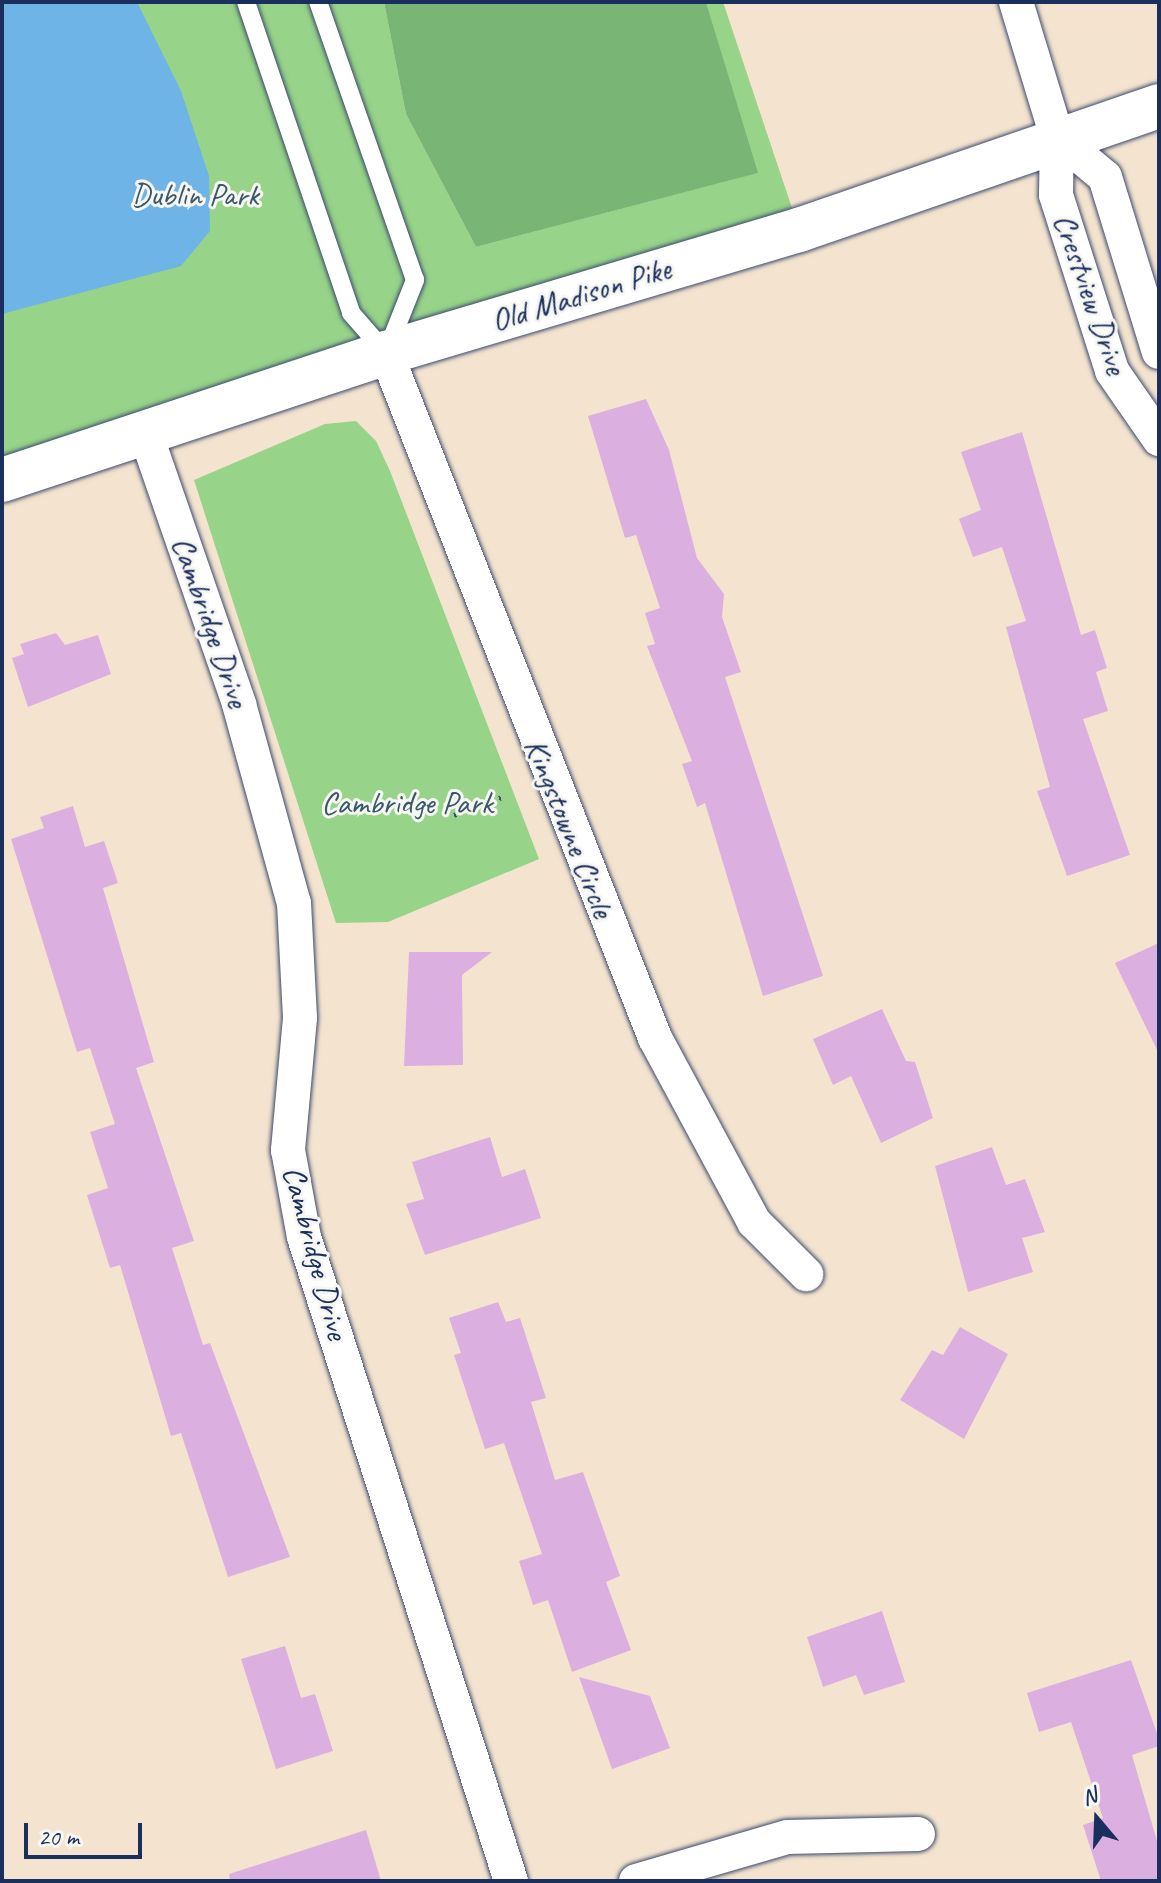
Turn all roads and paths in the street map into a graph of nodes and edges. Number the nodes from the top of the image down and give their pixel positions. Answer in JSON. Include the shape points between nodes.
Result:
{"nodes":[{"id":1,"x":246,"y":2,"type":"edge"},
{"id":2,"x":318,"y":2,"type":"edge"},
{"id":3,"x":1016,"y":2,"type":"edge"},
{"id":4,"x":1159,"y":106,"type":"edge"},
{"id":5,"x":1057,"y":137,"type":"junction"},
{"id":6,"x":1159,"y":352,"type":"edge"},
{"id":7,"x":386,"y":353,"type":"junction"},
{"id":8,"x":145,"y":432,"type":"junction"},
{"id":9,"x":1159,"y":439,"type":"edge"},
{"id":10,"x":2,"y":480,"type":"edge"},
{"id":11,"x":502,"y":797,"type":"dead end"},
{"id":12,"x":454,"y":815,"type":"dead end"},
{"id":13,"x":806,"y":1274,"type":"dead end"},
{"id":14,"x":918,"y":1834,"type":"dead end"},
{"id":15,"x":511,"y":1881,"type":"edge"},
{"id":16,"x":636,"y":1881,"type":"edge"}],
"edges":[{"from":1,"to":7,"type":"lane","via":[[351,313]]},
{"from":2,"to":7,"type":"lane","via":[[415,280]]},
{"from":3,"to":5,"type":"street","name":"Crestview Drive"},
{"from":4,"to":5,"type":"main road","name":"Old Madison Pike"},
{"from":5,"to":6,"type":"street","name":"Crestview Drive","via":[[1105,177]]},
{"from":5,"to":7,"type":"main road","name":"Old Madison Pike","via":[[799,230]]},
{"from":5,"to":9,"type":"street","name":"Crestview Drive","via":[[1056,195],[1112,371]]},
{"from":7,"to":8,"type":"main road","name":"Old Madison Pike"},
{"from":7,"to":13,"type":"street","name":"Kingstowne Circle","via":[[655,1038],[754,1222]]},
{"from":8,"to":10,"type":"main road","name":"Old Madison Pike"},
{"from":8,"to":15,"type":"street","name":"Cambridge Drive","via":[[239,704],[294,903],[300,1018],[288,1150],[304,1237]]},
{"from":11,"to":12,"type":"path"},
{"from":14,"to":16,"type":"street","via":[[787,1837]]}]}
